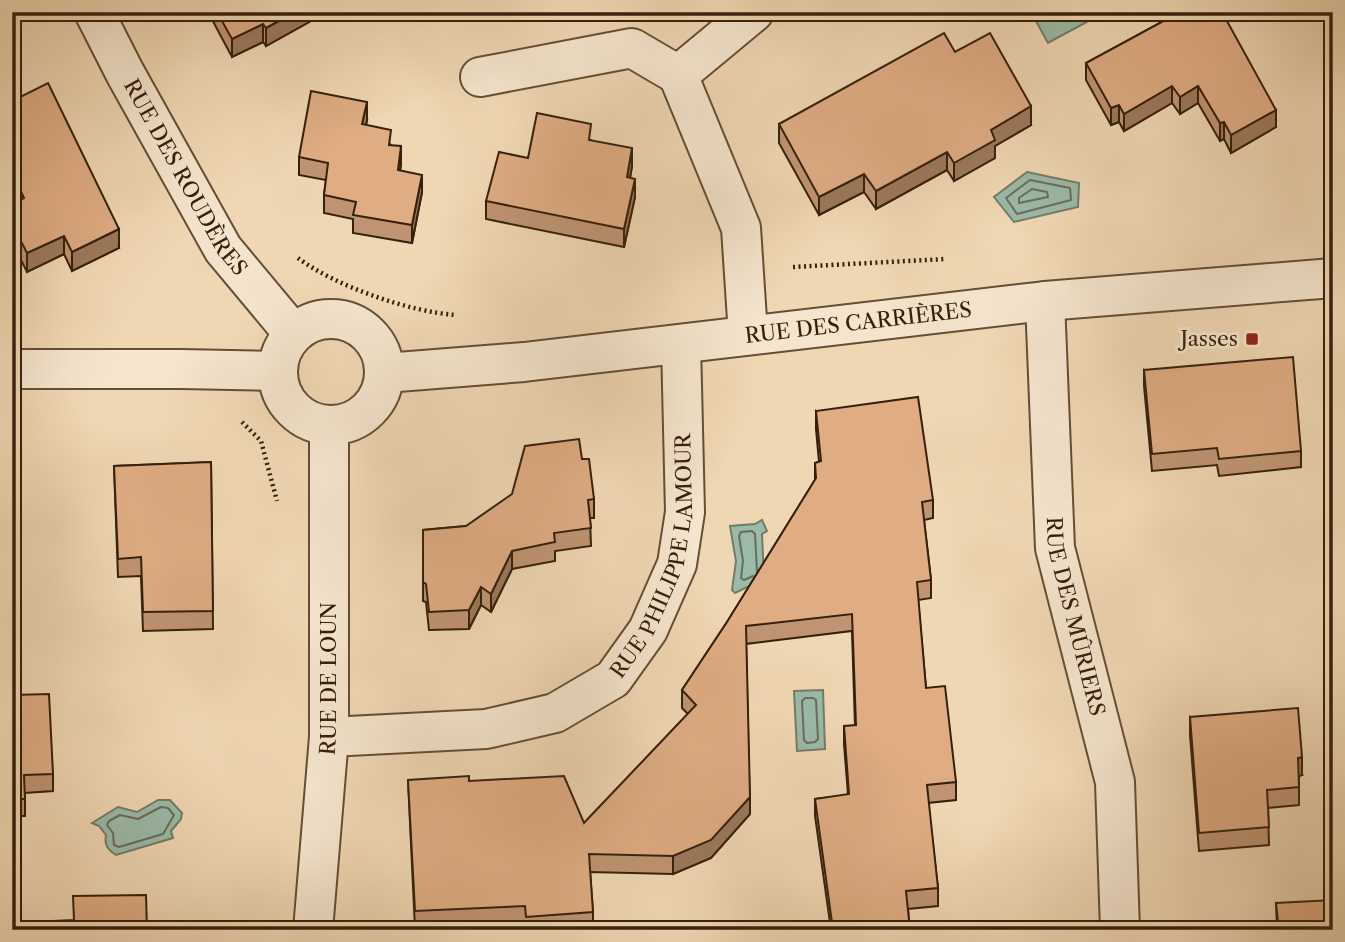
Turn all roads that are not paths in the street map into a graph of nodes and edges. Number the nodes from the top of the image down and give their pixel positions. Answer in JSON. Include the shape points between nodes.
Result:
{"nodes":[{"id":1,"x":94,"y":12,"type":"edge"},
{"id":2,"x":754,"y":12,"type":"edge"},
{"id":3,"x":678,"y":75,"type":"junction"},
{"id":4,"x":480,"y":77,"type":"dead end"},
{"id":5,"x":1333,"y":278,"type":"edge"},
{"id":6,"x":1045,"y":301,"type":"junction"},
{"id":7,"x":293,"y":333,"type":"junction"},
{"id":8,"x":748,"y":335,"type":"junction"},
{"id":9,"x":681,"y":344,"type":"junction"},
{"id":10,"x":12,"y":369,"type":"edge"},
{"id":11,"x":277,"y":371,"type":"junction"},
{"id":12,"x":385,"y":373,"type":"junction"},
{"id":13,"x":329,"y":425,"type":"junction"},
{"id":14,"x":329,"y":737,"type":"junction"},
{"id":15,"x":313,"y":930,"type":"edge"},
{"id":16,"x":1120,"y":930,"type":"edge"}],
"edges":[{"from":1,"to":7,"type":"street","name":"RUE DES ROUDÈRES","via":[[223,249]]},
{"from":2,"to":3,"type":"street"},
{"from":3,"to":4,"type":"street","via":[[632,48]]},
{"from":3,"to":8,"type":"street","via":[[741,228]]},
{"from":5,"to":6,"type":"street","name":"RUE DES CARRIÈRES"},
{"from":6,"to":8,"type":"street","name":"RUE DES CARRIÈRES"},
{"from":6,"to":16,"type":"street","name":"RUE DES MÛRIERS","via":[[1055,548],[1115,782]]},
{"from":7,"to":11,"type":"street","via":[[281,350]]},
{"from":7,"to":12,"type":"street","via":[[332,318],[353,322],[370,334],[382,352]]},
{"from":8,"to":9,"type":"street","name":"RUE DES CARRIÈRES"},
{"from":9,"to":12,"type":"street","name":"RUE DES CARRIÈRES"},
{"from":9,"to":14,"type":"street","name":"RUE PHILIPPE LAMOUR","via":[[685,512],[677,564],[648,630],[613,678],[555,713],[486,729]]},
{"from":10,"to":11,"type":"street"},
{"from":11,"to":13,"type":"street","via":[[281,392],[292,410]]},
{"from":12,"to":13,"type":"street","via":[[381,394],[368,411],[350,423]]},
{"from":13,"to":14,"type":"street","name":"RUE DE LOUN"},
{"from":14,"to":15,"type":"street","name":"RUE DE LOUN"}]}
